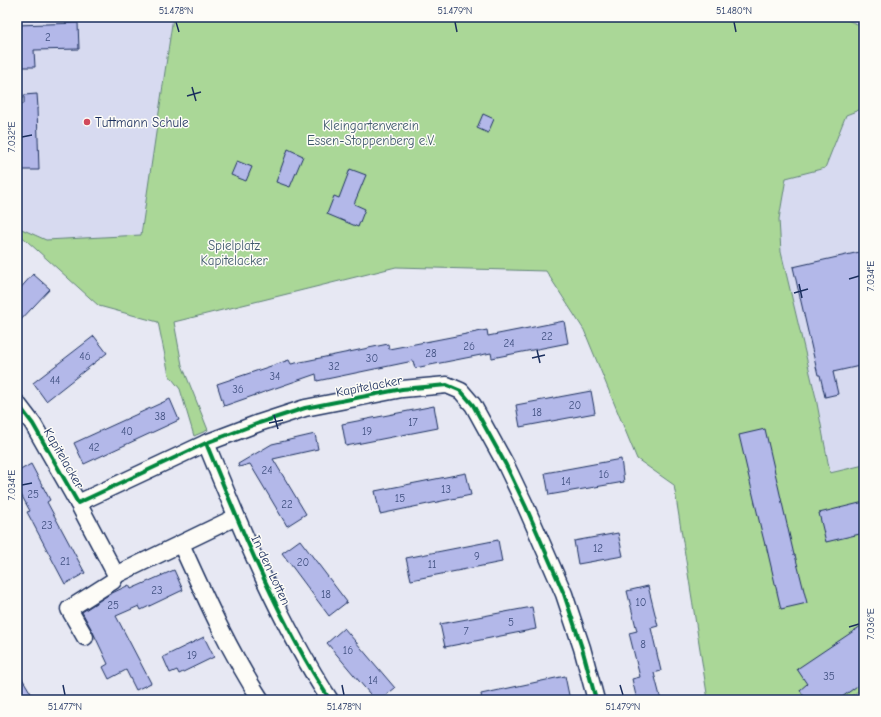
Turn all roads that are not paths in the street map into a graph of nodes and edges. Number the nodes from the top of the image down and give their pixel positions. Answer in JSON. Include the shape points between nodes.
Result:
{"nodes":[{"id":1,"x":17,"y":403,"type":"edge"},
{"id":2,"x":206,"y":443,"type":"junction"},
{"id":3,"x":78,"y":503,"type":"junction"},
{"id":4,"x":236,"y":517,"type":"junction"},
{"id":5,"x":181,"y":544,"type":"junction"},
{"id":6,"x":116,"y":575,"type":"junction"},
{"id":7,"x":85,"y":636,"type":"dead end"},
{"id":8,"x":261,"y":700,"type":"edge"},
{"id":9,"x":330,"y":700,"type":"edge"},
{"id":10,"x":596,"y":700,"type":"edge"}],
"edges":[{"from":1,"to":3,"type":"street","name":"Kapitelacker","via":[[36,430]]},
{"from":2,"to":3,"type":"street","name":"Kapitelacker"},
{"from":2,"to":4,"type":"street","name":"In den Lotten"},
{"from":2,"to":10,"type":"street","name":"Kapitelacker","via":[[306,408],[335,402],[402,389],[447,385],[461,391],[473,405],[534,524],[564,594]]},
{"from":3,"to":6,"type":"street"},
{"from":4,"to":5,"type":"street"},
{"from":4,"to":9,"type":"street","name":"In den Lotten","via":[[285,622]]},
{"from":5,"to":6,"type":"street"},
{"from":5,"to":8,"type":"street","via":[[213,616]]},
{"from":6,"to":7,"type":"street","via":[[113,581],[69,609]]}]}
